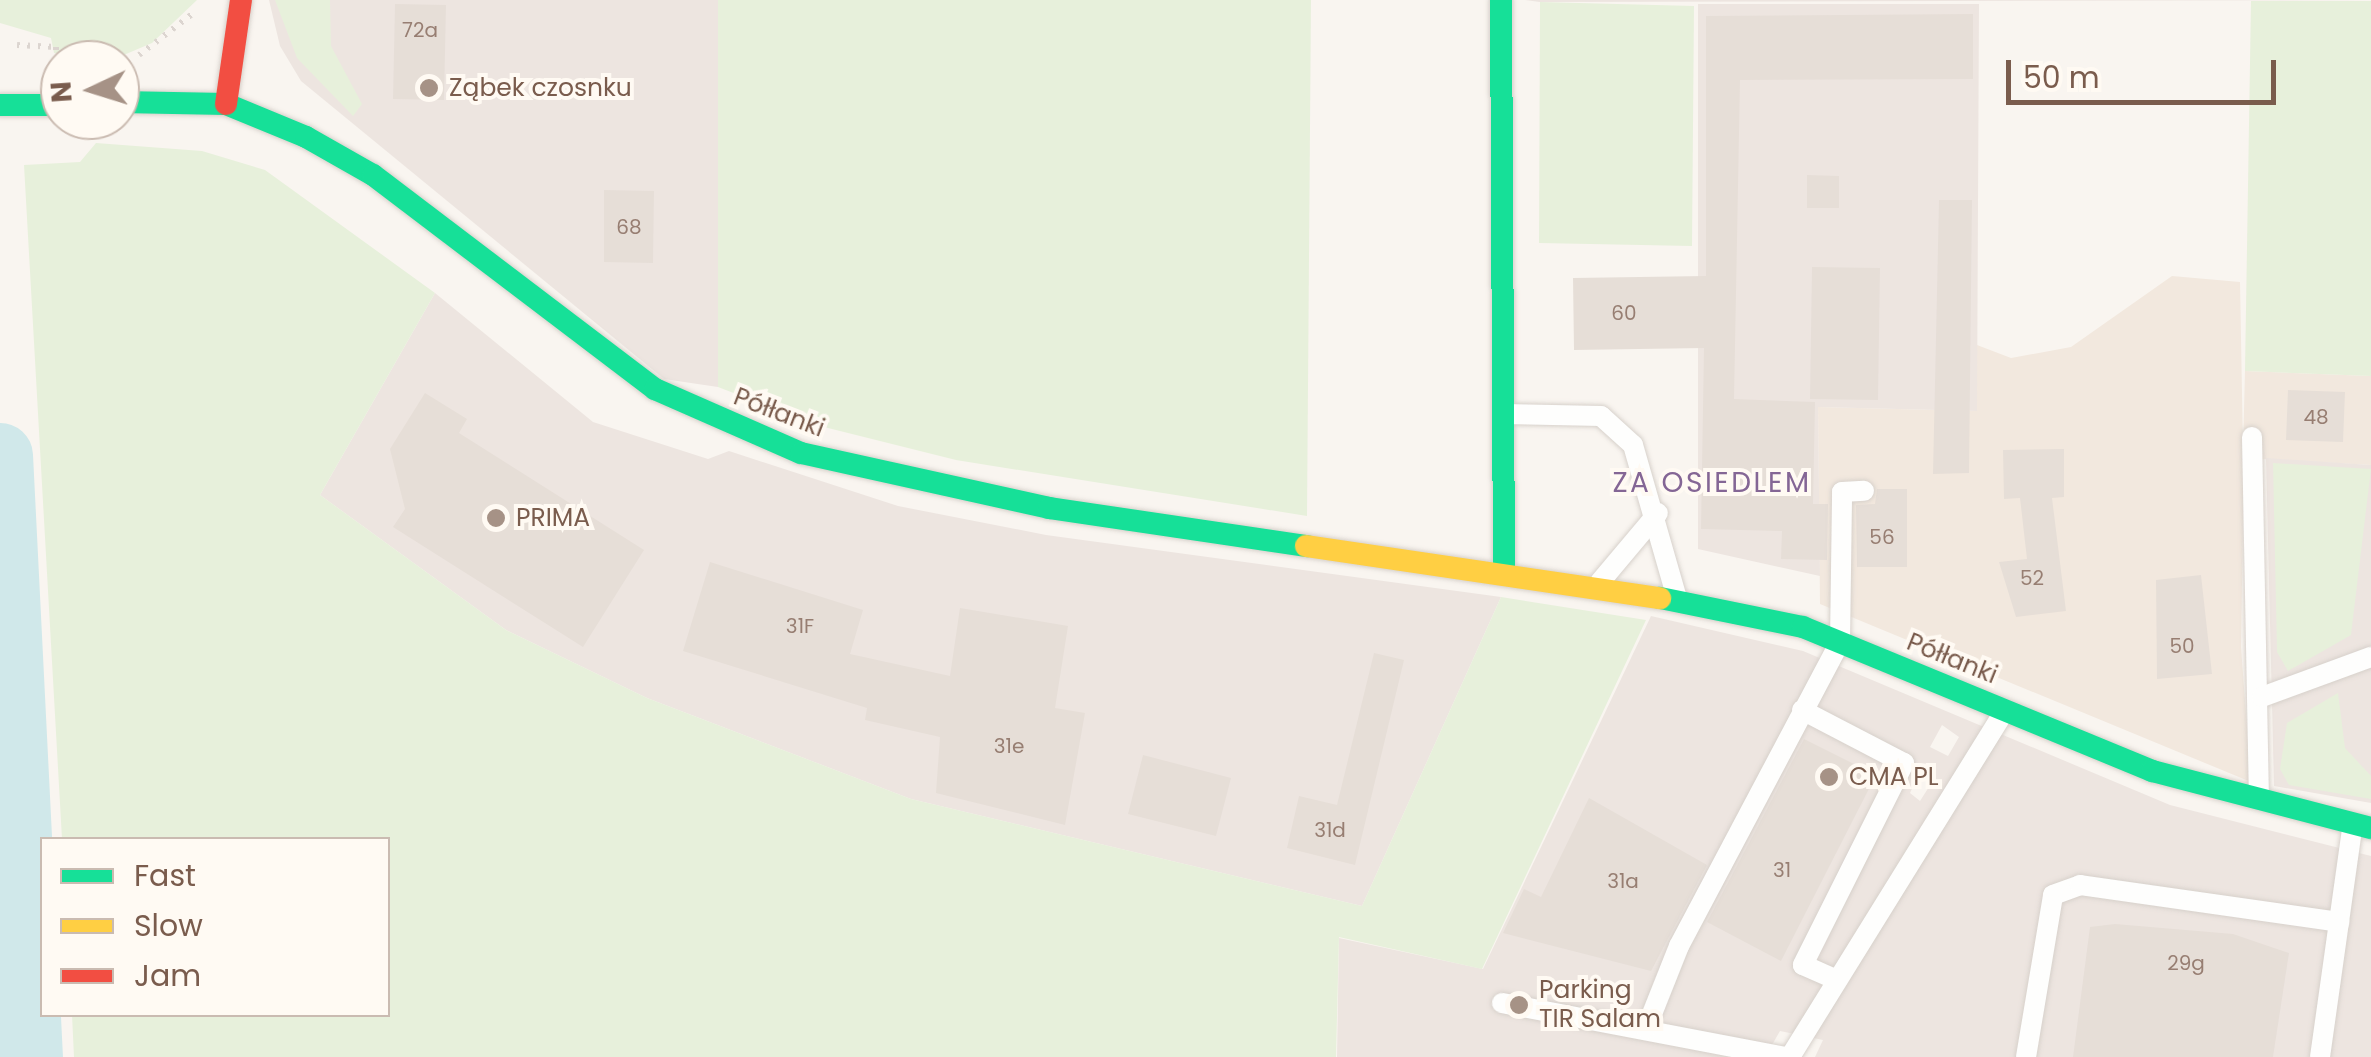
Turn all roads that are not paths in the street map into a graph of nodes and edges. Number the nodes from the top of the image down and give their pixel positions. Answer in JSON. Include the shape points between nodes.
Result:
{"nodes":[{"id":1,"x":241,"y":0,"type":"edge"},
{"id":2,"x":1501,"y":0,"type":"edge"},
{"id":3,"x":140,"y":102,"type":"edge"},
{"id":4,"x":226,"y":104,"type":"junction"},
{"id":5,"x":0,"y":105,"type":"edge"},
{"id":6,"x":40,"y":105,"type":"edge"},
{"id":7,"x":1502,"y":414,"type":"junction"},
{"id":8,"x":2252,"y":437,"type":"dead end"},
{"id":9,"x":1864,"y":491,"type":"dead end"},
{"id":10,"x":1658,"y":512,"type":"junction"},
{"id":11,"x":1504,"y":572,"type":"junction"},
{"id":12,"x":1599,"y":584,"type":"junction"},
{"id":13,"x":1676,"y":596,"type":"junction"},
{"id":14,"x":1840,"y":642,"type":"junction"},
{"id":15,"x":2371,"y":657,"type":"edge"},
{"id":16,"x":2262,"y":697,"type":"junction"},
{"id":17,"x":1802,"y":710,"type":"junction"},
{"id":18,"x":2005,"y":710,"type":"junction"},
{"id":19,"x":2258,"y":804,"type":"junction"},
{"id":20,"x":2362,"y":827,"type":"edge"},
{"id":21,"x":2339,"y":922,"type":"junction"},
{"id":22,"x":1835,"y":979,"type":"junction"},
{"id":23,"x":1502,"y":1003,"type":"dead end"},
{"id":24,"x":1646,"y":1029,"type":"junction"},
{"id":25,"x":1787,"y":1057,"type":"edge"},
{"id":26,"x":2026,"y":1057,"type":"edge"},
{"id":27,"x":2320,"y":1057,"type":"edge"}],
"edges":[{"from":1,"to":4,"type":"street"},
{"from":2,"to":7,"type":"street"},
{"from":3,"to":4,"type":"street","name":"Półłanki"},
{"from":4,"to":11,"type":"street","name":"Półłanki","via":[[373,175],[655,389],[801,453],[1049,508]]},
{"from":5,"to":6,"type":"street"},
{"from":7,"to":10,"type":"lane","via":[[1601,416],[1633,445]]},
{"from":7,"to":11,"type":"street"},
{"from":8,"to":16,"type":"lane"},
{"from":9,"to":14,"type":"lane","via":[[1842,492]]},
{"from":10,"to":12,"type":"lane"},
{"from":10,"to":13,"type":"lane"},
{"from":11,"to":12,"type":"street","name":"Półłanki"},
{"from":12,"to":13,"type":"street","name":"Półłanki"},
{"from":13,"to":14,"type":"street","name":"Półłanki"},
{"from":14,"to":17,"type":"lane"},
{"from":14,"to":18,"type":"street","name":"Półłanki"},
{"from":15,"to":16,"type":"lane"},
{"from":16,"to":19,"type":"lane"},
{"from":17,"to":22,"type":"lane","via":[[1904,762],[1803,965]]},
{"from":17,"to":24,"type":"lane"},
{"from":18,"to":19,"type":"street","name":"Półłanki"},
{"from":18,"to":22,"type":"lane"},
{"from":19,"to":20,"type":"street","name":"Półłanki"},
{"from":20,"to":21,"type":"lane"},
{"from":21,"to":26,"type":"lane","via":[[2080,885],[2053,894]]},
{"from":21,"to":27,"type":"lane"},
{"from":22,"to":25,"type":"lane"},
{"from":23,"to":24,"type":"lane"},
{"from":24,"to":25,"type":"lane"}]}
